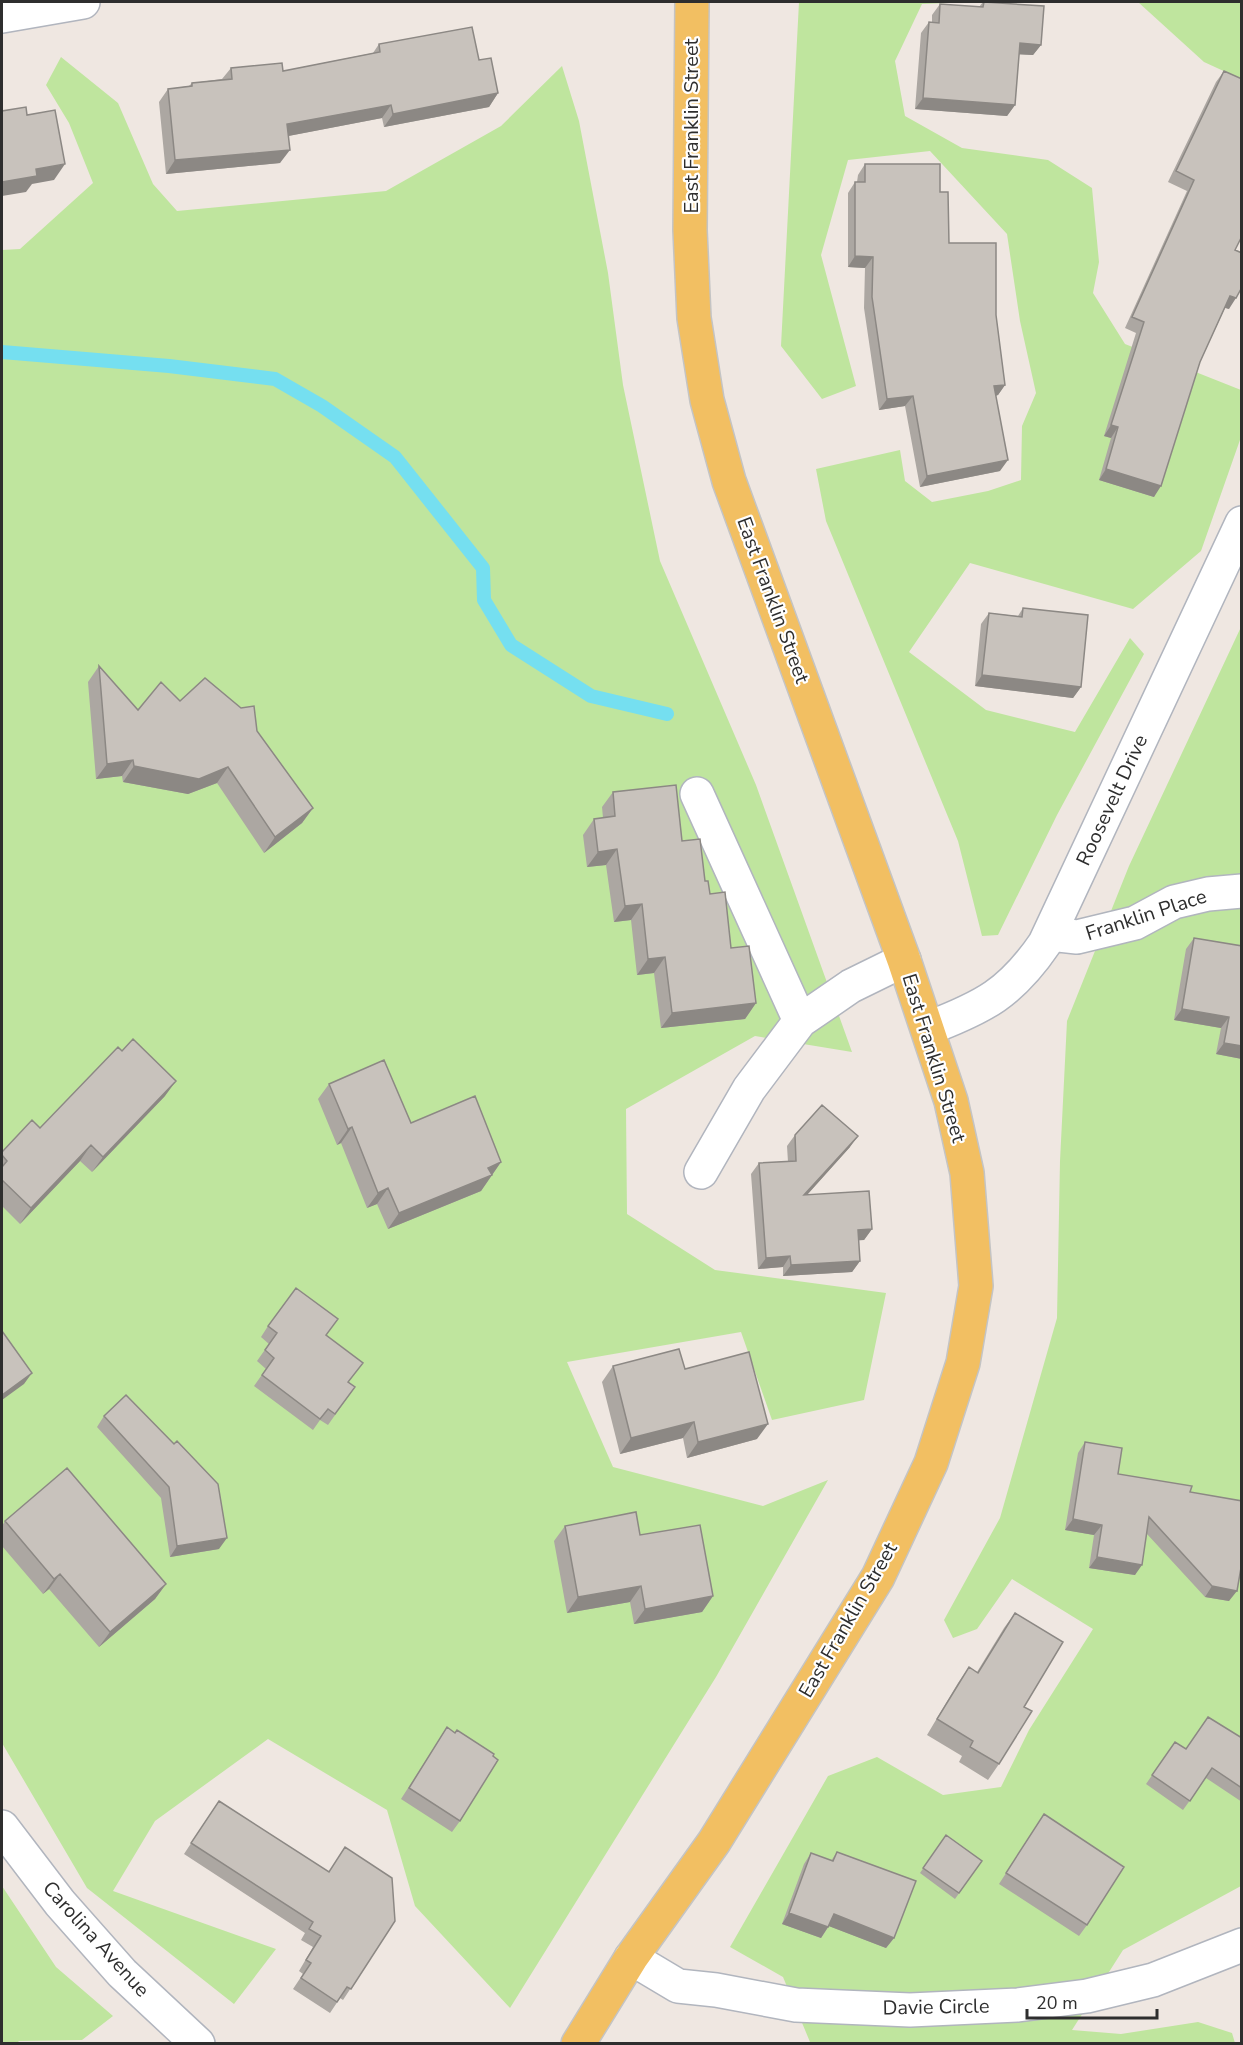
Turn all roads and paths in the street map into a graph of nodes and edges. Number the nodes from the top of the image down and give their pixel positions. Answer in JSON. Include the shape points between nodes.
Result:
{"nodes":[{"id":1,"x":83,"y":2,"type":"edge"},
{"id":2,"x":692,"y":2,"type":"edge"},
{"id":3,"x":2,"y":16,"type":"edge"},
{"id":4,"x":1242,"y":523,"type":"edge"},
{"id":5,"x":697,"y":794,"type":"dead end"},
{"id":6,"x":1242,"y":891,"type":"edge"},
{"id":7,"x":1050,"y":934,"type":"junction"},
{"id":8,"x":904,"y":960,"type":"junction"},
{"id":9,"x":800,"y":1021,"type":"junction"},
{"id":10,"x":929,"y":1028,"type":"junction"},
{"id":11,"x":701,"y":1172,"type":"dead end"},
{"id":12,"x":2,"y":1827,"type":"edge"},
{"id":13,"x":1242,"y":1945,"type":"edge"},
{"id":14,"x":631,"y":1958,"type":"junction"},
{"id":15,"x":198,"y":2043,"type":"edge"},
{"id":16,"x":578,"y":2043,"type":"edge"}],
"edges":[{"from":1,"to":3,"type":"street"},
{"from":2,"to":8,"type":"main road","name":"East Franklin Street","via":[[690,230],[694,318],[707,400],[729,481]]},
{"from":4,"to":7,"type":"street","name":"Roosevelt Drive"},
{"from":5,"to":9,"type":"street"},
{"from":6,"to":7,"type":"street","name":"Franklin Place","via":[[1174,902],[1135,923],[1077,938]]},
{"from":7,"to":10,"type":"street","name":"Roosevelt Drive","via":[[1030,966],[1000,994],[964,1015]]},
{"from":8,"to":9,"type":"street","via":[[851,986]]},
{"from":8,"to":10,"type":"main road","name":"East Franklin Street"},
{"from":9,"to":11,"type":"street","via":[[749,1089]]},
{"from":10,"to":14,"type":"main road","name":"East Franklin Street","via":[[967,1173],[976,1286],[963,1362],[931,1463],[878,1577],[714,1842]]},
{"from":12,"to":15,"type":"street","name":"Carolina Avenue","via":[[60,1904],[122,1974]]},
{"from":13,"to":14,"type":"street","name":"Davie Circle","via":[[1153,1980],[1087,1996],[1018,2005],[910,2010],[796,2005],[678,1986]]},
{"from":14,"to":16,"type":"main road","name":"East Franklin Street"}]}
